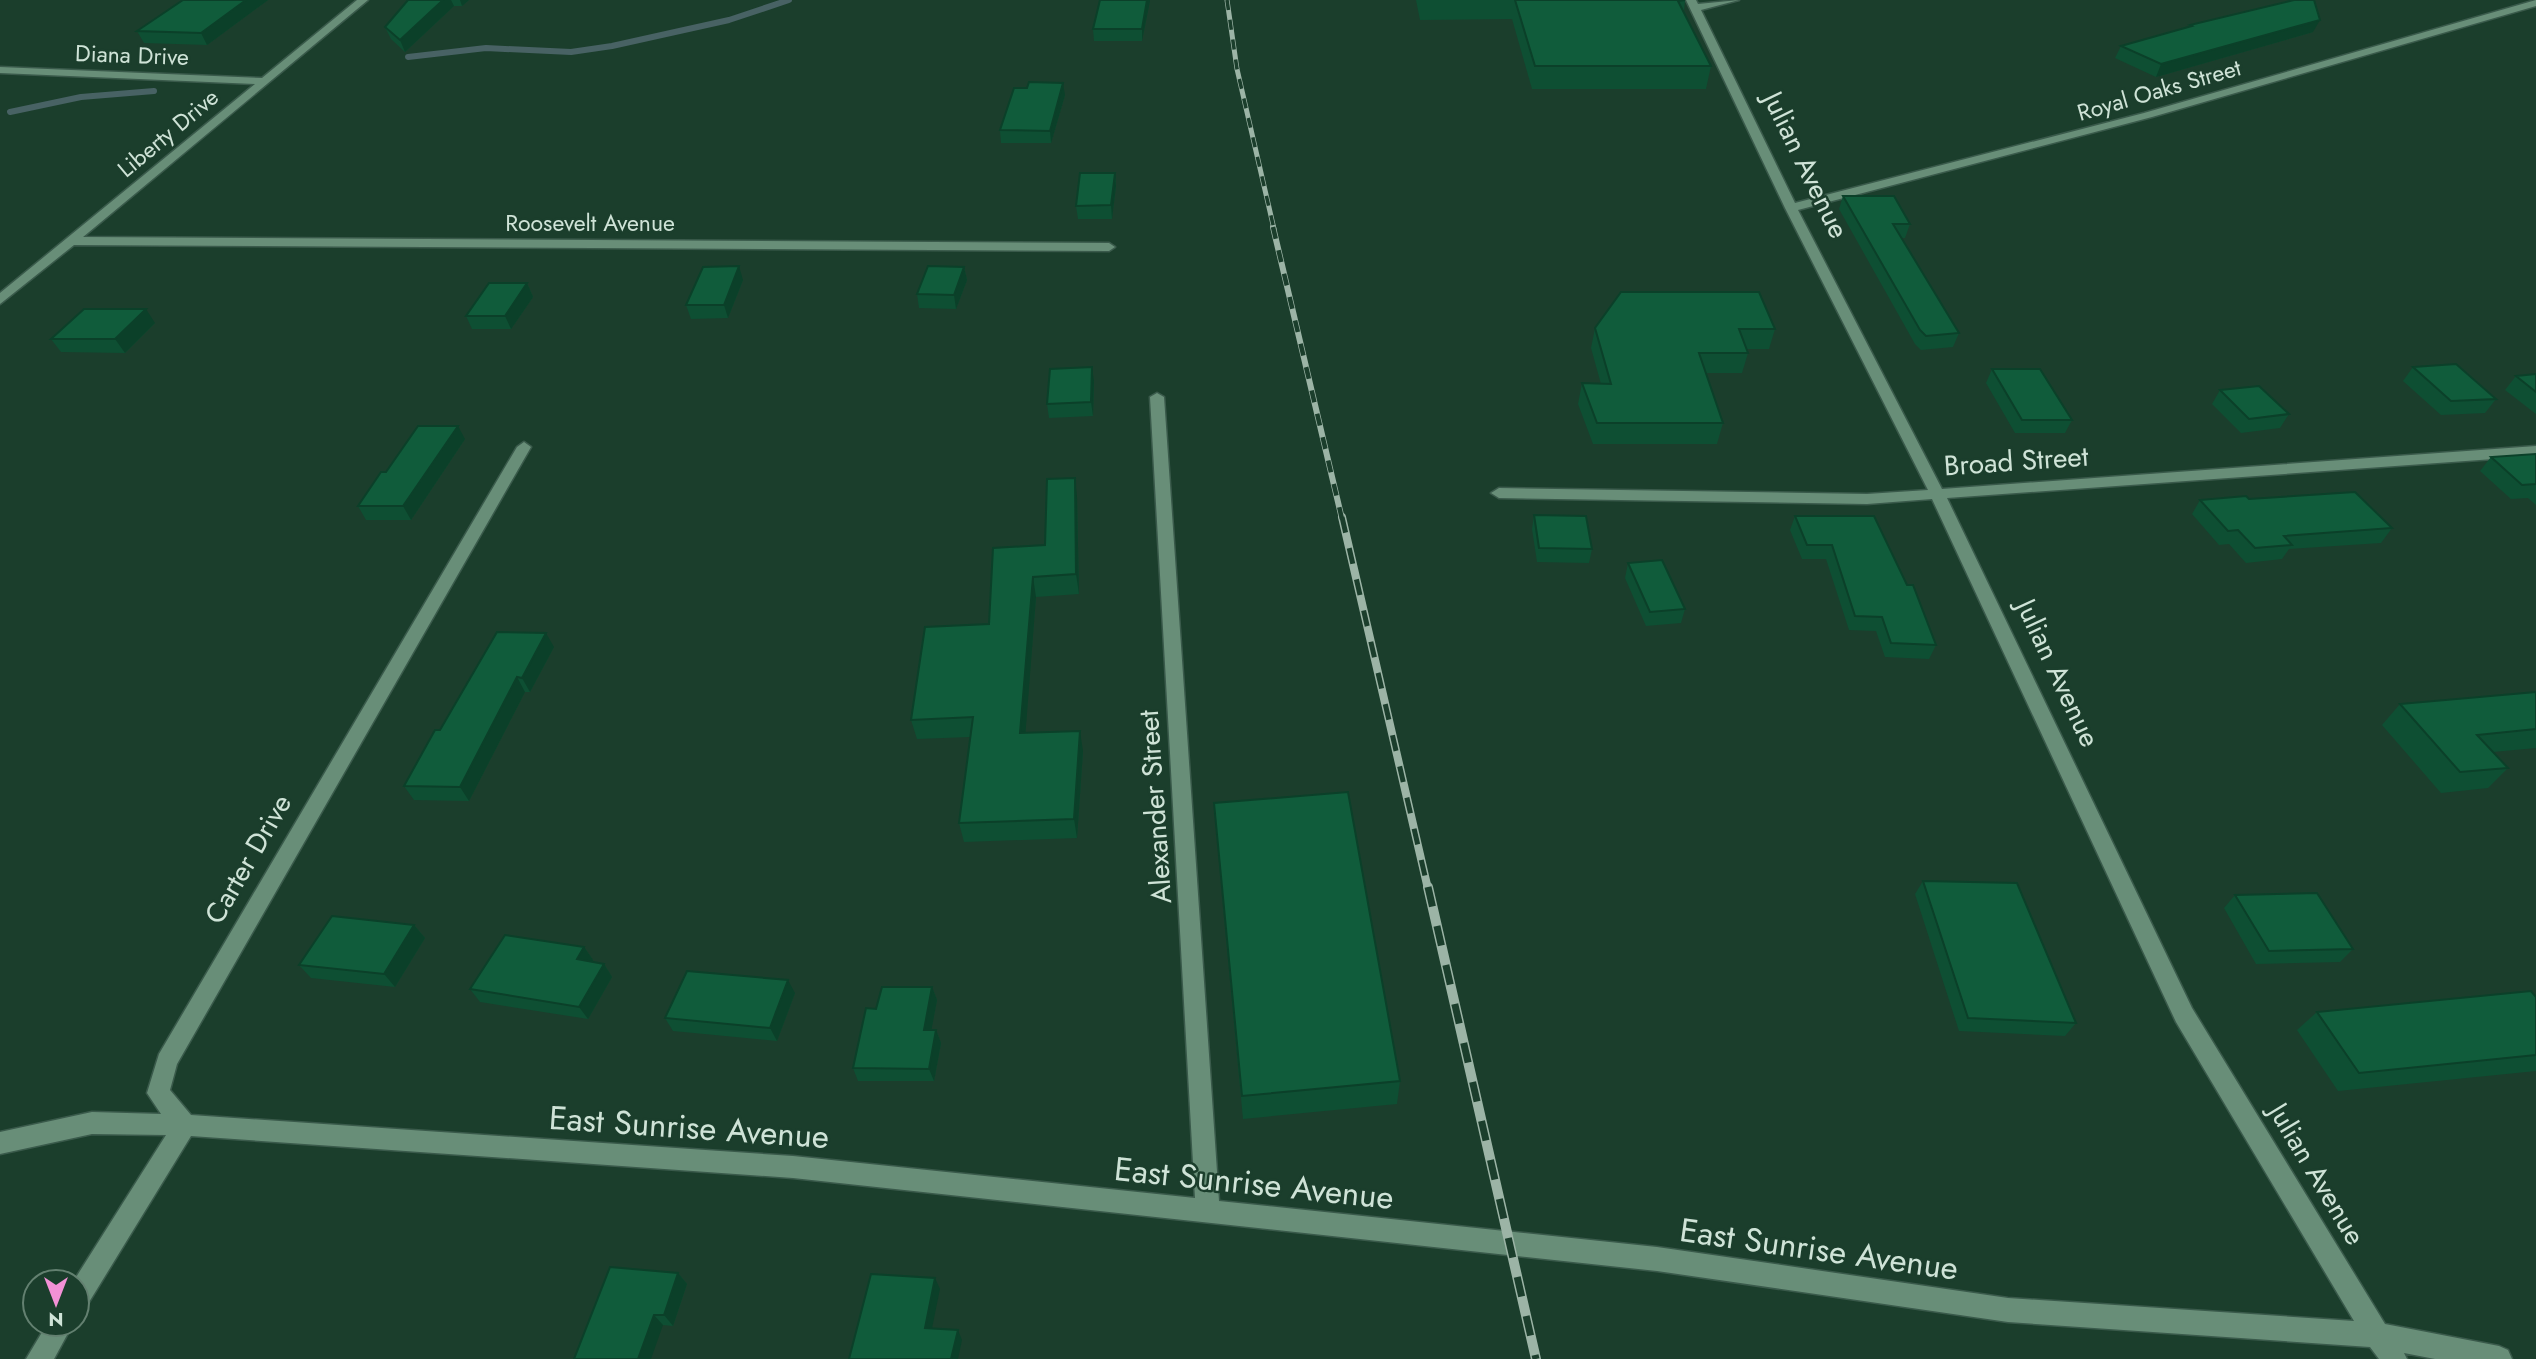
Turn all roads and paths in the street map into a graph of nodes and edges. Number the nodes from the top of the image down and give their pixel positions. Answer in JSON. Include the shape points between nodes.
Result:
{"nodes":[{"id":1,"x":363,"y":0,"type":"edge"},
{"id":2,"x":1734,"y":0,"type":"edge"},
{"id":3,"x":2536,"y":3,"type":"edge"},
{"id":4,"x":1693,"y":4,"type":"edge"},
{"id":5,"x":0,"y":71,"type":"edge"},
{"id":6,"x":263,"y":81,"type":"junction"},
{"id":7,"x":1791,"y":208,"type":"junction"},
{"id":8,"x":70,"y":241,"type":"junction"},
{"id":9,"x":1109,"y":247,"type":"dead end"},
{"id":10,"x":0,"y":300,"type":"edge"},
{"id":11,"x":1157,"y":397,"type":"dead end"},
{"id":12,"x":524,"y":447,"type":"dead end"},
{"id":13,"x":2536,"y":451,"type":"edge"},
{"id":14,"x":1499,"y":493,"type":"dead end"},
{"id":15,"x":1937,"y":493,"type":"junction"},
{"id":16,"x":185,"y":1125,"type":"junction"},
{"id":17,"x":0,"y":1143,"type":"edge"},
{"id":18,"x":1208,"y":1212,"type":"junction"},
{"id":19,"x":91,"y":1276,"type":"edge"},
{"id":20,"x":2377,"y":1335,"type":"junction"},
{"id":21,"x":52,"y":1338,"type":"edge"},
{"id":22,"x":39,"y":1359,"type":"edge"},
{"id":23,"x":2394,"y":1359,"type":"edge"},
{"id":24,"x":2499,"y":1359,"type":"edge"}],
"edges":[{"from":1,"to":6,"type":"street","name":"Liberty Drive"},
{"from":2,"to":4,"type":"street"},
{"from":3,"to":7,"type":"street","name":"Royal Oaks Street","via":[[2135,119]]},
{"from":4,"to":7,"type":"street","name":"Julian Avenue"},
{"from":5,"to":6,"type":"street","name":"Diana Drive"},
{"from":6,"to":8,"type":"street","name":"Liberty Drive"},
{"from":7,"to":15,"type":"street","name":"Julian Avenue"},
{"from":8,"to":9,"type":"street","name":"Roosevelt Avenue"},
{"from":8,"to":10,"type":"street","name":"Liberty Drive"},
{"from":11,"to":18,"type":"street","name":"Alexander Street"},
{"from":12,"to":16,"type":"street","name":"Carter Drive","via":[[167,1061],[158,1093]]},
{"from":13,"to":15,"type":"street","name":"Broad Street"},
{"from":14,"to":15,"type":"street","name":"Broad Street","via":[[1867,499]]},
{"from":15,"to":20,"type":"street","name":"Julian Avenue","via":[[2184,1016]]},
{"from":16,"to":17,"type":"street","name":"East Sunrise Avenue","via":[[92,1123]]},
{"from":16,"to":18,"type":"street","name":"East Sunrise Avenue","via":[[793,1167]]},
{"from":16,"to":19,"type":"street"},
{"from":18,"to":20,"type":"street","name":"East Sunrise Avenue","via":[[1657,1258],[2008,1310]]},
{"from":20,"to":23,"type":"street","name":"Julian Avenue"},
{"from":20,"to":24,"type":"street","name":"East Sunrise Avenue"},
{"from":21,"to":22,"type":"street"}]}
